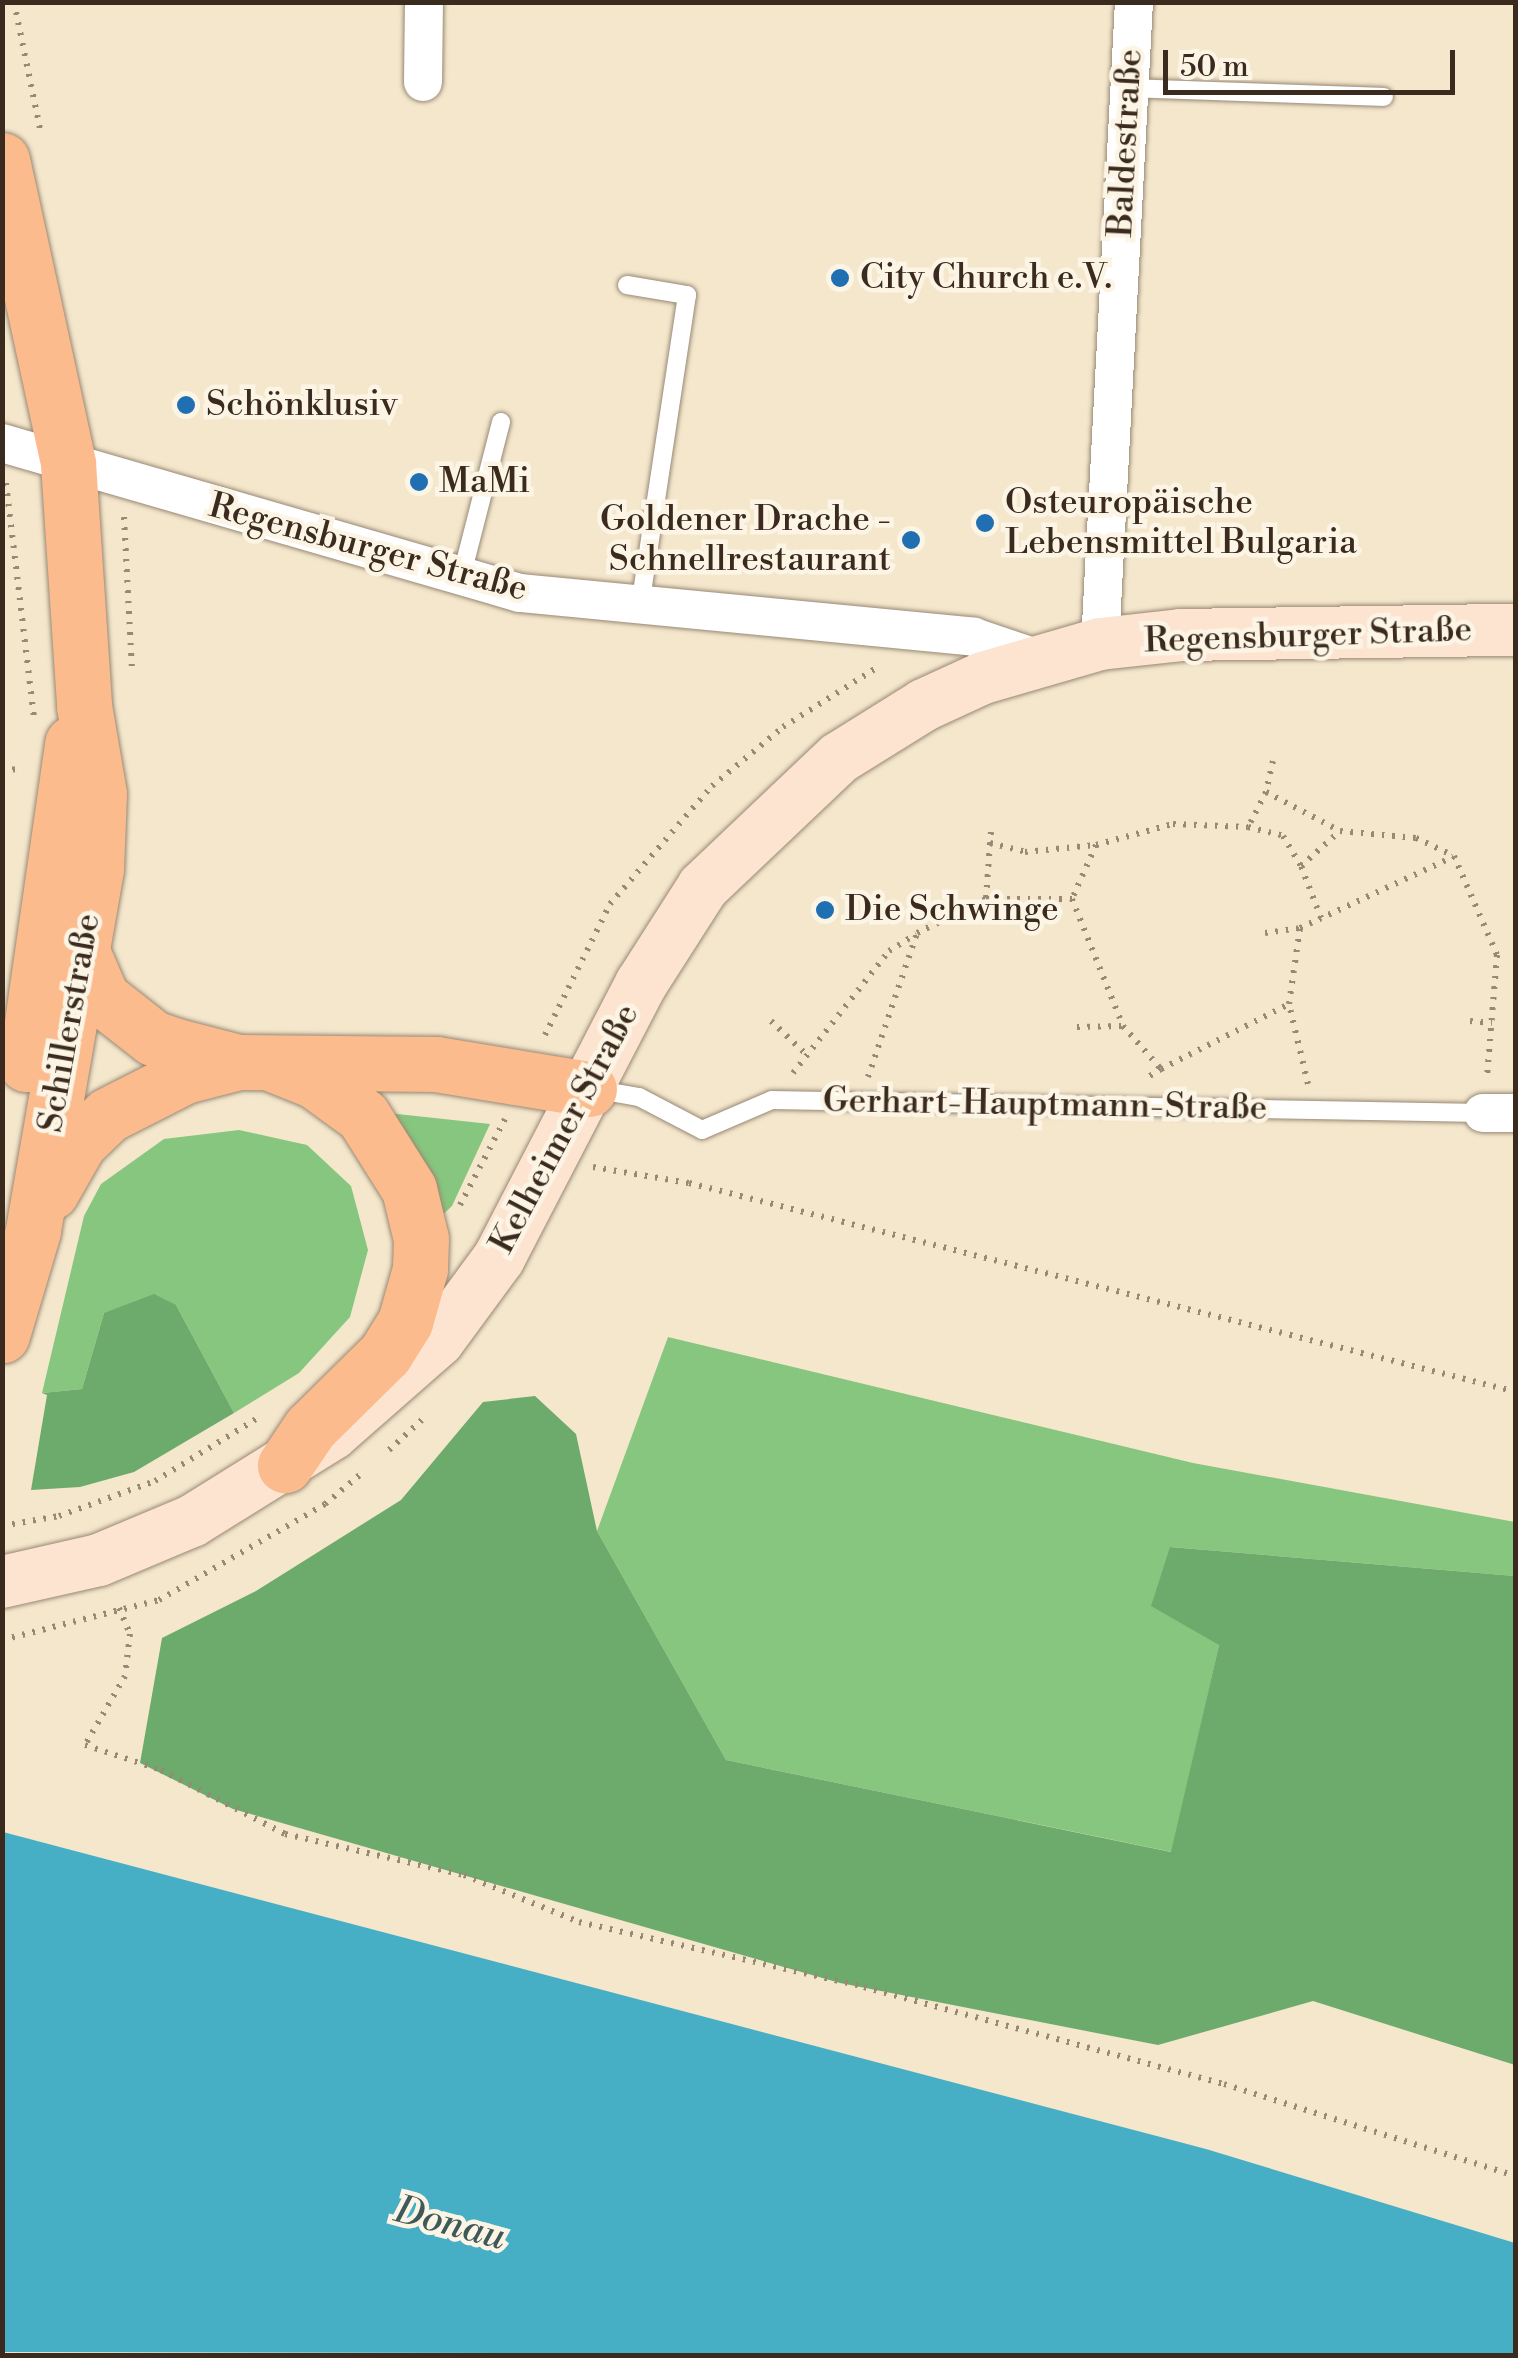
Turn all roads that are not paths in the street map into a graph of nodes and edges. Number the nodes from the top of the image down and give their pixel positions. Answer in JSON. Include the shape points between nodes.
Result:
{"nodes":[{"id":1,"x":424,"y":2,"type":"edge"},
{"id":2,"x":1134,"y":2,"type":"edge"},
{"id":3,"x":424,"y":82,"type":"dead end"},
{"id":4,"x":1129,"y":88,"type":"junction"},
{"id":5,"x":1384,"y":98,"type":"dead end"},
{"id":6,"x":2,"y":160,"type":"edge"},
{"id":7,"x":628,"y":285,"type":"dead end"},
{"id":8,"x":501,"y":422,"type":"dead end"},
{"id":9,"x":4,"y":459,"type":"edge"},
{"id":10,"x":68,"y":463,"type":"junction"},
{"id":11,"x":460,"y":579,"type":"junction"},
{"id":12,"x":640,"y":608,"type":"junction"},
{"id":13,"x":1516,"y":630,"type":"edge"},
{"id":14,"x":1100,"y":644,"type":"junction"},
{"id":15,"x":1036,"y":658,"type":"junction"},
{"id":16,"x":61,"y":964,"type":"junction"},
{"id":17,"x":2,"y":1024,"type":"edge"},
{"id":18,"x":253,"y":1062,"type":"junction"},
{"id":19,"x":589,"y":1089,"type":"junction"},
{"id":20,"x":1499,"y":1113,"type":"edge"},
{"id":21,"x":18,"y":1228,"type":"edge"},
{"id":22,"x":2,"y":1335,"type":"edge"},
{"id":23,"x":285,"y":1465,"type":"junction"},
{"id":24,"x":2,"y":1582,"type":"edge"}],
"edges":[{"from":1,"to":3,"type":"street"},
{"from":2,"to":4,"type":"street","name":"Baldestraße"},
{"from":4,"to":5,"type":"lane"},
{"from":4,"to":14,"type":"street","name":"Baldestraße"},
{"from":6,"to":10,"type":"main road","name":"Schillerstraße"},
{"from":7,"to":12,"type":"lane","via":[[687,295]]},
{"from":8,"to":11,"type":"lane"},
{"from":9,"to":10,"type":"street","name":"Regensburger Straße"},
{"from":10,"to":11,"type":"street","name":"Regensburger Straße"},
{"from":10,"to":16,"type":"main road","name":"Schillerstraße","via":[[84,706],[64,783]]},
{"from":11,"to":12,"type":"street","name":"Regensburger Straße"},
{"from":12,"to":15,"type":"street","name":"Regensburger Straße","via":[[974,637]]},
{"from":13,"to":14,"type":"street","name":"Regensburger Straße","via":[[1181,635]]},
{"from":14,"to":15,"type":"street","name":"Kelheimer Straße"},
{"from":15,"to":19,"type":"street","name":"Kelheimer Straße","via":[[924,704],[839,758],[760,826],[703,887],[641,984]]},
{"from":16,"to":17,"type":"main road"},
{"from":16,"to":18,"type":"main road","via":[[153,1038]]},
{"from":16,"to":21,"type":"main road","name":"Schillerstraße"},
{"from":18,"to":19,"type":"main road","via":[[436,1064]]},
{"from":18,"to":21,"type":"main road","via":[[185,1076],[108,1115]]},
{"from":18,"to":23,"type":"main road","via":[[314,1081],[363,1116],[409,1189],[421,1239],[420,1269],[404,1322],[385,1354],[310,1428]]},
{"from":19,"to":20,"type":"lane","name":"Gerhart-Hauptmann-Straße","via":[[639,1097],[702,1130],[772,1100]]},
{"from":19,"to":23,"type":"street","name":"Kelheimer Straße","via":[[499,1258],[438,1341],[346,1423]]},
{"from":21,"to":22,"type":"main road","name":"Schillerstraße"},
{"from":23,"to":24,"type":"street","name":"Kelheimer Straße","via":[[192,1521],[99,1560]]}]}
